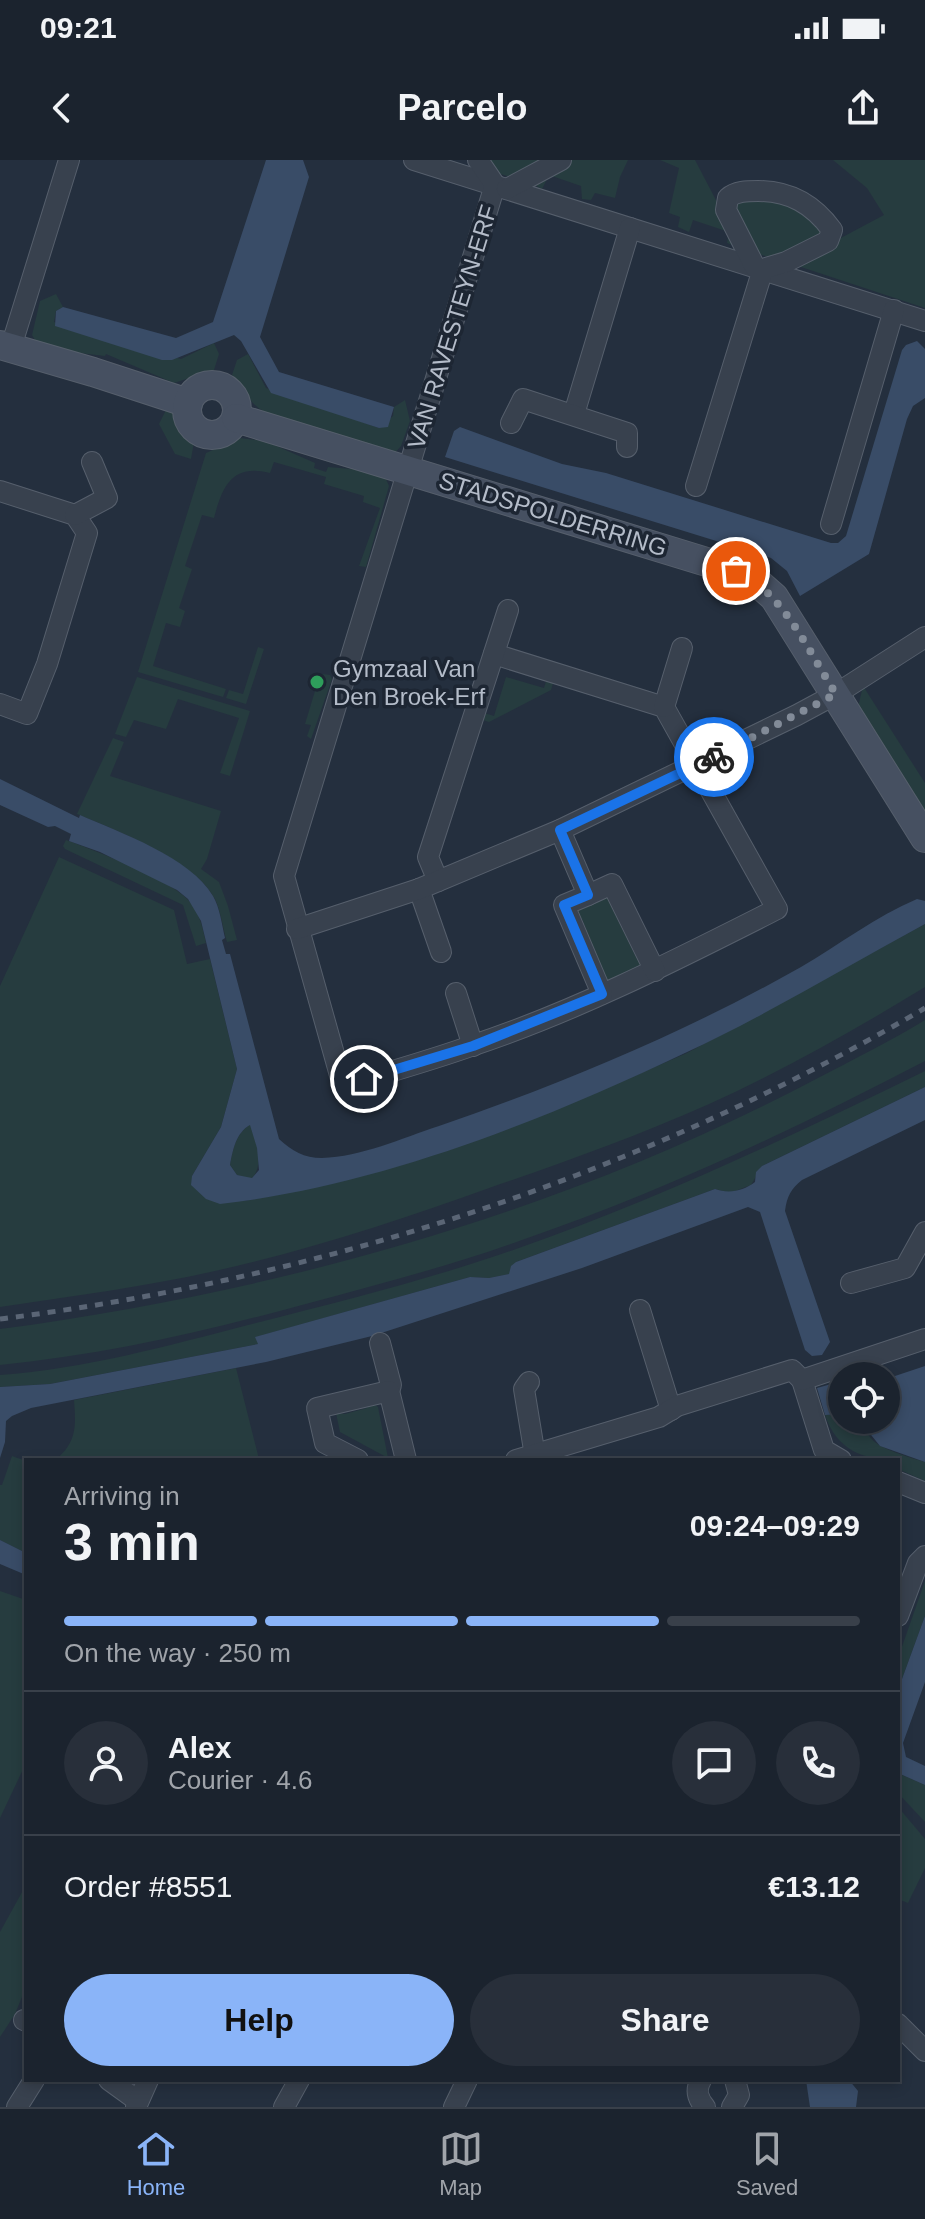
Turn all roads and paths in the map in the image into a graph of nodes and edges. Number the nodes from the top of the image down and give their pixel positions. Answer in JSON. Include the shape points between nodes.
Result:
{"nodes":[{"id":1,"x":69,"y":160,"type":"edge"},
{"id":2,"x":414,"y":160,"type":"edge"},
{"id":3,"x":478,"y":160,"type":"edge"},
{"id":4,"x":561,"y":160,"type":"edge"},
{"id":5,"x":501,"y":187,"type":"junction"},
{"id":6,"x":630,"y":228,"type":"junction"},
{"id":7,"x":759,"y":268,"type":"junction"},
{"id":8,"x":894,"y":310,"type":"junction"},
{"id":9,"x":925,"y":321,"type":"edge"},
{"id":10,"x":6,"y":346,"type":"edge"},
{"id":11,"x":574,"y":414,"type":"junction"},
{"id":12,"x":511,"y":423,"type":"dead end"},
{"id":13,"x":627,"y":447,"type":"dead end"},
{"id":14,"x":92,"y":462,"type":"dead end"},
{"id":15,"x":408,"y":470,"type":"junction"},
{"id":16,"x":696,"y":486,"type":"dead end"},
{"id":17,"x":0,"y":491,"type":"edge"},
{"id":18,"x":75,"y":515,"type":"junction"},
{"id":19,"x":831,"y":524,"type":"dead end"},
{"id":20,"x":508,"y":610,"type":"dead end"},
{"id":21,"x":925,"y":637,"type":"edge"},
{"id":22,"x":682,"y":648,"type":"dead end"},
{"id":23,"x":494,"y":654,"type":"junction"},
{"id":24,"x":836,"y":694,"type":"junction"},
{"id":25,"x":0,"y":704,"type":"edge"},
{"id":26,"x":664,"y":707,"type":"junction"},
{"id":27,"x":697,"y":765,"type":"junction"},
{"id":28,"x":560,"y":830,"type":"junction"},
{"id":29,"x":925,"y":838,"type":"edge"},
{"id":30,"x":429,"y":885,"type":"junction"},
{"id":31,"x":588,"y":895,"type":"junction"},
{"id":32,"x":297,"y":929,"type":"junction"},
{"id":33,"x":441,"y":952,"type":"dead end"},
{"id":34,"x":655,"y":971,"type":"junction"},
{"id":35,"x":456,"y":993,"type":"dead end"},
{"id":36,"x":602,"y":994,"type":"junction"},
{"id":37,"x":473,"y":1046,"type":"junction"},
{"id":38,"x":925,"y":1232,"type":"edge"},
{"id":39,"x":851,"y":1283,"type":"dead end"},
{"id":40,"x":640,"y":1310,"type":"dead end"},
{"id":41,"x":925,"y":1339,"type":"edge"},
{"id":42,"x":380,"y":1343,"type":"dead end"},
{"id":43,"x":802,"y":1380,"type":"junction"},
{"id":44,"x":529,"y":1382,"type":"dead end"},
{"id":45,"x":389,"y":1391,"type":"junction"},
{"id":46,"x":671,"y":1410,"type":"junction"},
{"id":47,"x":579,"y":1452,"type":"edge"},
{"id":48,"x":354,"y":1458,"type":"edge"},
{"id":49,"x":406,"y":1458,"type":"edge"},
{"id":50,"x":526,"y":1458,"type":"edge"},
{"id":51,"x":833,"y":1458,"type":"edge"},
{"id":52,"x":900,"y":1483,"type":"edge"},
{"id":53,"x":925,"y":1493,"type":"edge"},
{"id":54,"x":925,"y":1556,"type":"edge"},
{"id":55,"x":900,"y":1611,"type":"edge"},
{"id":56,"x":900,"y":2025,"type":"edge"},
{"id":57,"x":921,"y":2039,"type":"edge"},
{"id":58,"x":33,"y":2082,"type":"edge"},
{"id":59,"x":111,"y":2082,"type":"edge"},
{"id":60,"x":147,"y":2082,"type":"edge"},
{"id":61,"x":298,"y":2082,"type":"edge"},
{"id":62,"x":466,"y":2082,"type":"edge"},
{"id":63,"x":700,"y":2082,"type":"edge"},
{"id":64,"x":736,"y":2082,"type":"edge"},
{"id":65,"x":137,"y":2104,"type":"edge"},
{"id":66,"x":17,"y":2107,"type":"edge"},
{"id":67,"x":284,"y":2107,"type":"edge"},
{"id":68,"x":454,"y":2107,"type":"edge"},
{"id":69,"x":705,"y":2107,"type":"edge"},
{"id":70,"x":732,"y":2107,"type":"edge"}],
"edges":[{"from":1,"to":10,"type":"street"},
{"from":2,"to":5,"type":"street","name":"VAN RAVESTEYN-ERF"},
{"from":3,"to":5,"type":"street","name":"VAN RAVESTEYN-ERF"},
{"from":4,"to":5,"type":"street","name":"VAN RAVESTEYN-ERF"},
{"from":5,"to":6,"type":"street","name":"VAN RAVESTEYN-ERF"},
{"from":5,"to":15,"type":"street","name":"VAN RAVESTEYN-ERF"},
{"from":6,"to":7,"type":"street","name":"VAN RAVESTEYN-ERF"},
{"from":6,"to":11,"type":"street"},
{"from":7,"to":7,"type":"street","via":[[726,210],[733,193],[791,195],[822,216],[832,230],[828,241],[786,262]]},
{"from":7,"to":8,"type":"street","name":"VAN RAVESTEYN-ERF"},
{"from":7,"to":16,"type":"street"},
{"from":8,"to":9,"type":"street","name":"VAN RAVESTEYN-ERF"},
{"from":8,"to":19,"type":"street"},
{"from":10,"to":15,"type":"street","name":"STADSPOLDERRING","via":[[188,403],[203,387],[218,386],[234,398],[236,418]]},
{"from":11,"to":12,"type":"street","via":[[523,399]]},
{"from":11,"to":13,"type":"street","via":[[627,433]]},
{"from":14,"to":18,"type":"street","via":[[107,498]]},
{"from":15,"to":24,"type":"street","name":"STADSPOLDERRING","via":[[750,576],[774,597]]},
{"from":15,"to":32,"type":"street","name":"VAN RAVESTEYN-ERF","via":[[284,876]]},
{"from":17,"to":18,"type":"street"},
{"from":18,"to":25,"type":"street","via":[[87,533],[47,664],[27,714]]},
{"from":20,"to":23,"type":"street"},
{"from":21,"to":24,"type":"street"},
{"from":22,"to":26,"type":"street"},
{"from":23,"to":26,"type":"street"},
{"from":23,"to":30,"type":"street","via":[[428,857]]},
{"from":24,"to":27,"type":"street"},
{"from":24,"to":29,"type":"street","name":"STADSPOLDERRING"},
{"from":26,"to":27,"type":"street"},
{"from":27,"to":28,"type":"street"},
{"from":27,"to":34,"type":"street","via":[[777,909]]},
{"from":28,"to":30,"type":"street"},
{"from":28,"to":31,"type":"street"},
{"from":30,"to":32,"type":"street"},
{"from":30,"to":33,"type":"street"},
{"from":31,"to":34,"type":"street","via":[[612,884]]},
{"from":31,"to":36,"type":"street","via":[[564,905]]},
{"from":32,"to":37,"type":"street","name":"VAN RAVESTEYN-ERF","via":[[343,1086]]},
{"from":34,"to":36,"type":"street"},
{"from":35,"to":37,"type":"street"},
{"from":36,"to":37,"type":"street"},
{"from":38,"to":39,"type":"street","via":[[905,1268]]},
{"from":40,"to":46,"type":"street"},
{"from":41,"to":43,"type":"street"},
{"from":42,"to":45,"type":"street"},
{"from":43,"to":46,"type":"street","via":[[792,1370]]},
{"from":43,"to":51,"type":"street","via":[[824,1450]]},
{"from":44,"to":50,"type":"street","via":[[524,1389]]},
{"from":45,"to":48,"type":"street","via":[[317,1408],[325,1443]]},
{"from":45,"to":49,"type":"street"},
{"from":46,"to":47,"type":"street"},
{"from":47,"to":50,"type":"street"},
{"from":52,"to":53,"type":"street"},
{"from":54,"to":55,"type":"street"},
{"from":56,"to":57,"type":"street"},
{"from":58,"to":66,"type":"street"},
{"from":59,"to":65,"type":"street"},
{"from":60,"to":65,"type":"street"},
{"from":61,"to":67,"type":"street"},
{"from":62,"to":68,"type":"street"},
{"from":63,"to":69,"type":"street","via":[[698,2099]]},
{"from":64,"to":70,"type":"street","via":[[739,2095]]}]}
